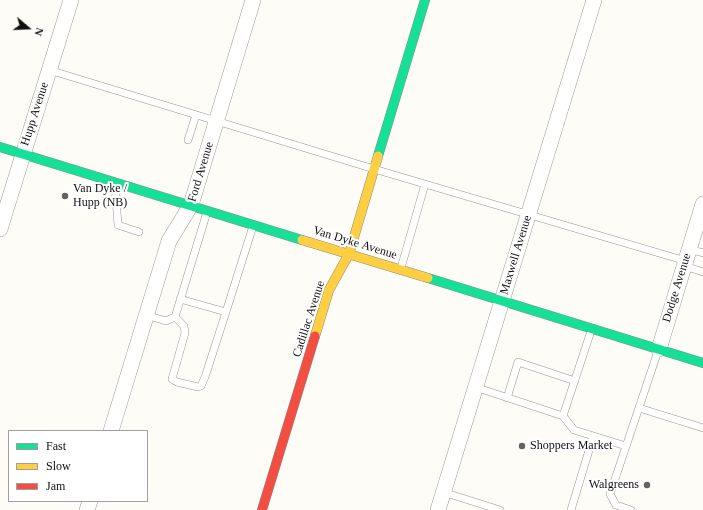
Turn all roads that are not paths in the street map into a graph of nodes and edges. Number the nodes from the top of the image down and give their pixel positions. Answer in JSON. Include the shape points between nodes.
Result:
{"nodes":[{"id":1,"x":71,"y":0,"type":"edge"},
{"id":2,"x":253,"y":0,"type":"edge"},
{"id":3,"x":425,"y":0,"type":"edge"},
{"id":4,"x":594,"y":0,"type":"edge"},
{"id":5,"x":49,"y":70,"type":"junction"},
{"id":6,"x":196,"y":115,"type":"junction"},
{"id":7,"x":217,"y":121,"type":"junction"},
{"id":8,"x":188,"y":140,"type":"dead end"},
{"id":9,"x":0,"y":147,"type":"edge"},
{"id":10,"x":23,"y":154,"type":"junction"},
{"id":11,"x":374,"y":169,"type":"junction"},
{"id":12,"x":115,"y":182,"type":"junction"},
{"id":13,"x":425,"y":184,"type":"junction"},
{"id":14,"x":4,"y":202,"type":"edge"},
{"id":15,"x":703,"y":204,"type":"edge"},
{"id":16,"x":191,"y":205,"type":"junction"},
{"id":17,"x":207,"y":210,"type":"junction"},
{"id":18,"x":528,"y":215,"type":"junction"},
{"id":19,"x":253,"y":224,"type":"junction"},
{"id":20,"x":0,"y":229,"type":"edge"},
{"id":21,"x":139,"y":232,"type":"dead end"},
{"id":22,"x":349,"y":254,"type":"junction"},
{"id":23,"x":690,"y":257,"type":"edge"},
{"id":24,"x":400,"y":270,"type":"junction"},
{"id":25,"x":703,"y":272,"type":"edge"},
{"id":26,"x":180,"y":299,"type":"junction"},
{"id":27,"x":502,"y":301,"type":"junction"},
{"id":28,"x":226,"y":312,"type":"junction"},
{"id":29,"x":146,"y":315,"type":"junction"},
{"id":30,"x":175,"y":317,"type":"junction"},
{"id":31,"x":592,"y":328,"type":"junction"},
{"id":32,"x":659,"y":349,"type":"junction"},
{"id":33,"x":703,"y":363,"type":"edge"},
{"id":34,"x":575,"y":381,"type":"junction"},
{"id":35,"x":475,"y":388,"type":"junction"},
{"id":36,"x":507,"y":398,"type":"junction"},
{"id":37,"x":639,"y":408,"type":"junction"},
{"id":38,"x":563,"y":416,"type":"junction"},
{"id":39,"x":703,"y":428,"type":"edge"},
{"id":40,"x":111,"y":430,"type":"edge"},
{"id":41,"x":593,"y":437,"type":"junction"},
{"id":42,"x":626,"y":446,"type":"junction"},
{"id":43,"x":443,"y":492,"type":"junction"},
{"id":44,"x":615,"y":508,"type":"edge"},
{"id":45,"x":262,"y":510,"type":"edge"},
{"id":46,"x":438,"y":510,"type":"edge"},
{"id":47,"x":500,"y":510,"type":"edge"},
{"id":48,"x":571,"y":510,"type":"edge"},
{"id":49,"x":631,"y":510,"type":"edge"}],
"edges":[{"from":1,"to":5,"type":"street","name":"Hupp Avenue"},
{"from":2,"to":7,"type":"street","name":"Ford Avenue"},
{"from":3,"to":11,"type":"main road","name":"Cadillac Avenue"},
{"from":4,"to":18,"type":"street","name":"Maxwell Avenue"},
{"from":5,"to":6,"type":"lane"},
{"from":5,"to":10,"type":"street","name":"Hupp Avenue"},
{"from":6,"to":7,"type":"lane"},
{"from":6,"to":8,"type":"lane"},
{"from":7,"to":11,"type":"lane"},
{"from":7,"to":16,"type":"street","name":"Ford Avenue"},
{"from":9,"to":10,"type":"main road","name":"Van Dyke Avenue"},
{"from":10,"to":12,"type":"main road","name":"Van Dyke Avenue"},
{"from":10,"to":14,"type":"street","name":"Hupp Avenue"},
{"from":11,"to":13,"type":"lane"},
{"from":11,"to":22,"type":"main road","name":"Cadillac Avenue"},
{"from":12,"to":16,"type":"main road","name":"Van Dyke Avenue"},
{"from":12,"to":21,"type":"lane","via":[[118,225]]},
{"from":13,"to":18,"type":"lane"},
{"from":13,"to":24,"type":"lane"},
{"from":14,"to":20,"type":"street","name":"Hupp Avenue"},
{"from":15,"to":23,"type":"street","name":"Dodge Avenue"},
{"from":16,"to":17,"type":"main road","name":"Van Dyke Avenue"},
{"from":16,"to":29,"type":"street","name":"Ford Avenue","via":[[169,241]]},
{"from":17,"to":19,"type":"main road","name":"Van Dyke Avenue"},
{"from":17,"to":26,"type":"lane"},
{"from":18,"to":23,"type":"lane"},
{"from":18,"to":27,"type":"street","name":"Maxwell Avenue"},
{"from":19,"to":22,"type":"main road","name":"Van Dyke Avenue"},
{"from":19,"to":28,"type":"lane"},
{"from":22,"to":24,"type":"main road","name":"Van Dyke Avenue"},
{"from":22,"to":45,"type":"main road","name":"Cadillac Avenue","via":[[329,290]]},
{"from":23,"to":25,"type":"lane"},
{"from":23,"to":32,"type":"street","name":"Dodge Avenue"},
{"from":24,"to":27,"type":"main road","name":"Van Dyke Avenue"},
{"from":26,"to":28,"type":"lane"},
{"from":26,"to":30,"type":"lane"},
{"from":27,"to":31,"type":"main road","name":"Van Dyke Avenue"},
{"from":27,"to":35,"type":"street","name":"Maxwell Avenue"},
{"from":28,"to":30,"type":"lane","via":[[205,377],[198,387],[172,379],[185,333],[184,326]]},
{"from":29,"to":30,"type":"lane","via":[[166,321]]},
{"from":29,"to":40,"type":"street","name":"Ford Avenue"},
{"from":31,"to":32,"type":"main road","name":"Van Dyke Avenue"},
{"from":31,"to":34,"type":"lane"},
{"from":32,"to":33,"type":"main road","name":"Van Dyke Avenue"},
{"from":32,"to":37,"type":"lane"},
{"from":34,"to":36,"type":"lane","via":[[518,362]]},
{"from":34,"to":38,"type":"lane"},
{"from":35,"to":36,"type":"lane"},
{"from":35,"to":43,"type":"street","name":"Maxwell Avenue"},
{"from":36,"to":38,"type":"lane"},
{"from":37,"to":39,"type":"lane"},
{"from":37,"to":42,"type":"lane"},
{"from":38,"to":41,"type":"lane","via":[[574,430]]},
{"from":41,"to":42,"type":"lane"},
{"from":41,"to":48,"type":"lane"},
{"from":42,"to":44,"type":"lane","via":[[610,494]]},
{"from":43,"to":46,"type":"street","name":"Maxwell Avenue"},
{"from":43,"to":47,"type":"lane"},
{"from":44,"to":49,"type":"lane"}]}
